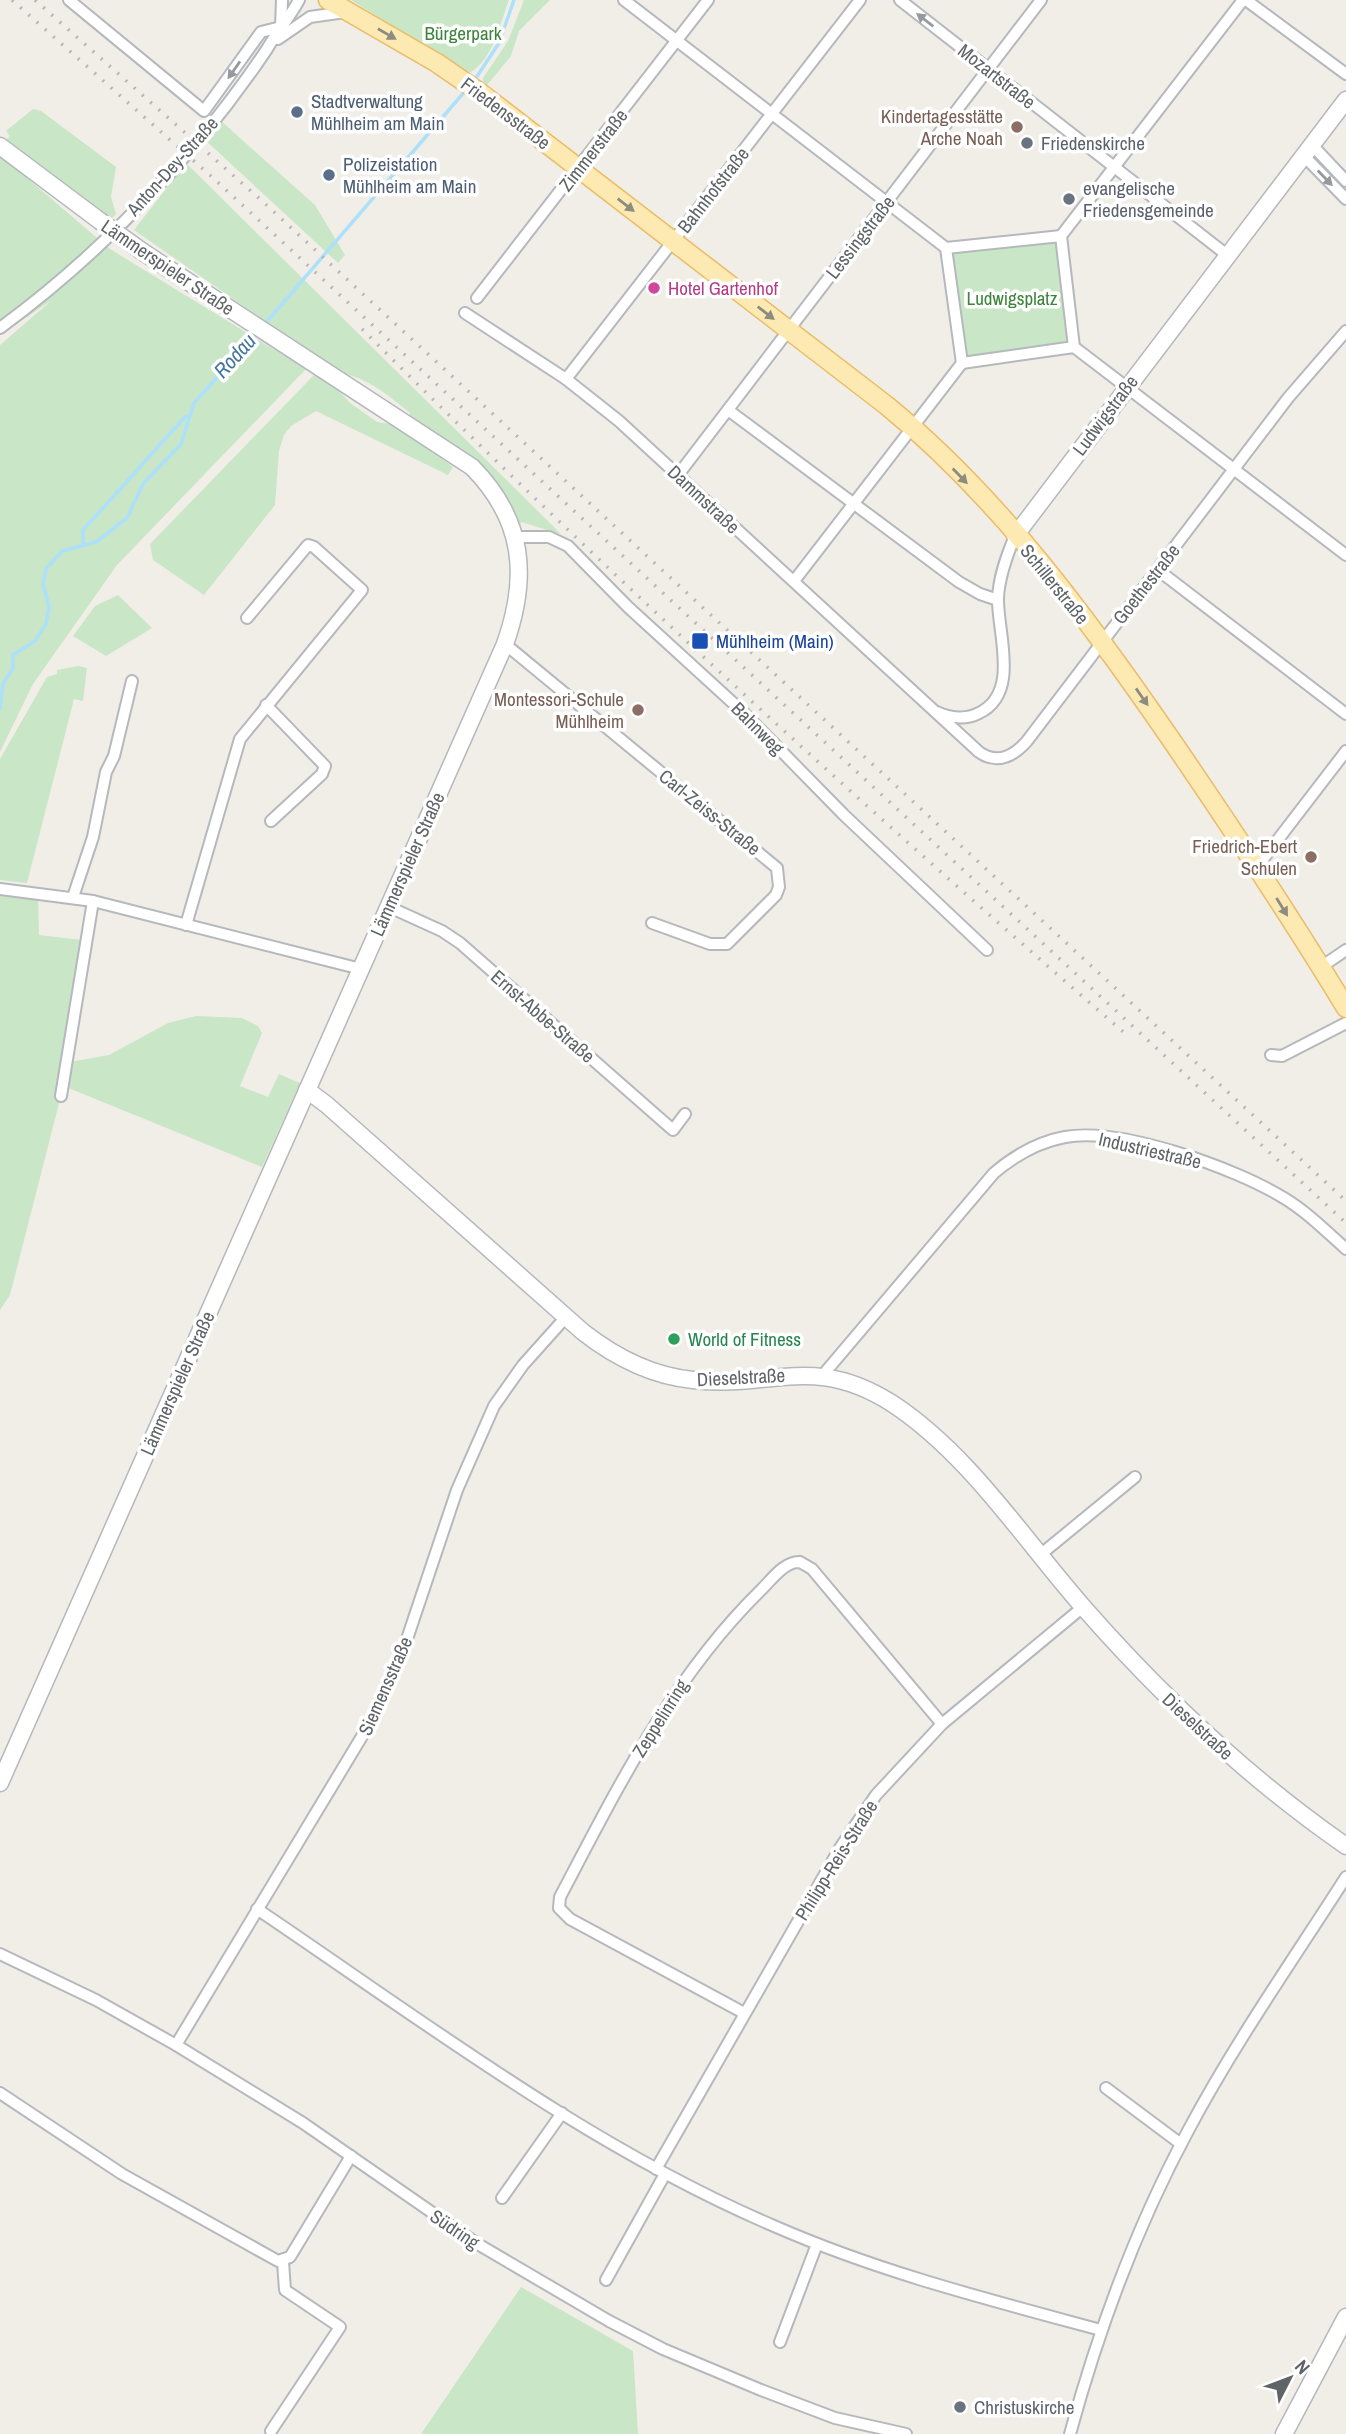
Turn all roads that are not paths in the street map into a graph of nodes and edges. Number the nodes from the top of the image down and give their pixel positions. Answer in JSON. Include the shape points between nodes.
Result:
{"nodes":[{"id":1,"x":69,"y":0,"type":"edge"},
{"id":2,"x":282,"y":0,"type":"edge"},
{"id":3,"x":299,"y":0,"type":"edge"},
{"id":4,"x":328,"y":0,"type":"edge"},
{"id":5,"x":624,"y":0,"type":"edge"},
{"id":6,"x":708,"y":0,"type":"edge"},
{"id":7,"x":860,"y":0,"type":"edge"},
{"id":8,"x":900,"y":0,"type":"edge"},
{"id":9,"x":1041,"y":0,"type":"edge"},
{"id":10,"x":1244,"y":0,"type":"edge"},
{"id":11,"x":350,"y":13,"type":"junction"},
{"id":12,"x":281,"y":27,"type":"junction"},
{"id":13,"x":677,"y":41,"type":"junction"},
{"id":14,"x":268,"y":47,"type":"junction"},
{"id":15,"x":989,"y":70,"type":"junction"},
{"id":16,"x":1346,"y":74,"type":"edge"},
{"id":17,"x":1346,"y":100,"type":"edge"},
{"id":18,"x":772,"y":114,"type":"junction"},
{"id":19,"x":0,"y":146,"type":"edge"},
{"id":20,"x":1308,"y":151,"type":"junction"},
{"id":21,"x":579,"y":168,"type":"junction"},
{"id":22,"x":1114,"y":168,"type":"junction"},
{"id":23,"x":1346,"y":181,"type":"edge"},
{"id":24,"x":1346,"y":200,"type":"edge"},
{"id":25,"x":887,"y":202,"type":"junction"},
{"id":26,"x":1061,"y":236,"type":"junction"},
{"id":27,"x":673,"y":241,"type":"junction"},
{"id":28,"x":946,"y":248,"type":"junction"},
{"id":29,"x":1227,"y":255,"type":"junction"},
{"id":30,"x":477,"y":298,"type":"dead end"},
{"id":31,"x":465,"y":313,"type":"dead end"},
{"id":32,"x":0,"y":328,"type":"edge"},
{"id":33,"x":788,"y":331,"type":"junction"},
{"id":34,"x":1346,"y":331,"type":"edge"},
{"id":35,"x":1074,"y":347,"type":"junction"},
{"id":36,"x":962,"y":363,"type":"junction"},
{"id":37,"x":566,"y":379,"type":"junction"},
{"id":38,"x":1127,"y":387,"type":"junction"},
{"id":39,"x":729,"y":410,"type":"junction"},
{"id":40,"x":912,"y":428,"type":"junction"},
{"id":41,"x":1234,"y":469,"type":"junction"},
{"id":42,"x":678,"y":475,"type":"junction"},
{"id":43,"x":854,"y":503,"type":"junction"},
{"id":44,"x":1015,"y":536,"type":"junction"},
{"id":45,"x":515,"y":537,"type":"junction"},
{"id":46,"x":1344,"y":550,"type":"edge"},
{"id":47,"x":1158,"y":570,"type":"junction"},
{"id":48,"x":794,"y":581,"type":"junction"},
{"id":49,"x":998,"y":600,"type":"junction"},
{"id":50,"x":247,"y":618,"type":"dead end"},
{"id":51,"x":1102,"y":642,"type":"junction"},
{"id":52,"x":505,"y":644,"type":"junction"},
{"id":53,"x":132,"y":681,"type":"dead end"},
{"id":54,"x":266,"y":705,"type":"junction"},
{"id":55,"x":926,"y":705,"type":"junction"},
{"id":56,"x":1346,"y":714,"type":"edge"},
{"id":57,"x":1346,"y":751,"type":"edge"},
{"id":58,"x":271,"y":821,"type":"dead end"},
{"id":59,"x":1257,"y":867,"type":"junction"},
{"id":60,"x":0,"y":889,"type":"edge"},
{"id":61,"x":73,"y":897,"type":"junction"},
{"id":62,"x":93,"y":901,"type":"junction"},
{"id":63,"x":387,"y":906,"type":"junction"},
{"id":64,"x":652,"y":923,"type":"dead end"},
{"id":65,"x":186,"y":925,"type":"junction"},
{"id":66,"x":987,"y":950,"type":"dead end"},
{"id":67,"x":1346,"y":950,"type":"edge"},
{"id":68,"x":1321,"y":967,"type":"junction"},
{"id":69,"x":361,"y":969,"type":"junction"},
{"id":70,"x":1346,"y":1009,"type":"edge"},
{"id":71,"x":1346,"y":1023,"type":"edge"},
{"id":72,"x":1271,"y":1055,"type":"dead end"},
{"id":73,"x":307,"y":1090,"type":"junction"},
{"id":74,"x":61,"y":1096,"type":"dead end"},
{"id":75,"x":685,"y":1114,"type":"dead end"},
{"id":76,"x":1346,"y":1249,"type":"edge"},
{"id":77,"x":566,"y":1317,"type":"junction"},
{"id":78,"x":822,"y":1376,"type":"junction"},
{"id":79,"x":1135,"y":1477,"type":"dead end"},
{"id":80,"x":1040,"y":1555,"type":"junction"},
{"id":81,"x":1083,"y":1607,"type":"junction"},
{"id":82,"x":942,"y":1724,"type":"junction"},
{"id":83,"x":0,"y":1783,"type":"edge"},
{"id":84,"x":1346,"y":1846,"type":"edge"},
{"id":85,"x":1346,"y":1877,"type":"edge"},
{"id":86,"x":257,"y":1909,"type":"junction"},
{"id":87,"x":0,"y":1954,"type":"edge"},
{"id":88,"x":0,"y":1962,"type":"edge"},
{"id":89,"x":29,"y":1971,"type":"junction"},
{"id":90,"x":744,"y":2013,"type":"junction"},
{"id":91,"x":176,"y":2045,"type":"junction"},
{"id":92,"x":1106,"y":2088,"type":"dead end"},
{"id":93,"x":0,"y":2093,"type":"edge"},
{"id":94,"x":562,"y":2113,"type":"junction"},
{"id":95,"x":1181,"y":2144,"type":"junction"},
{"id":96,"x":351,"y":2156,"type":"junction"},
{"id":97,"x":660,"y":2172,"type":"junction"},
{"id":98,"x":502,"y":2198,"type":"dead end"},
{"id":99,"x":817,"y":2244,"type":"junction"},
{"id":100,"x":284,"y":2262,"type":"junction"},
{"id":101,"x":606,"y":2280,"type":"dead end"},
{"id":102,"x":1346,"y":2317,"type":"edge"},
{"id":103,"x":1101,"y":2330,"type":"junction"},
{"id":104,"x":780,"y":2342,"type":"dead end"},
{"id":105,"x":1285,"y":2430,"type":"edge"},
{"id":106,"x":271,"y":2431,"type":"dead end"},
{"id":107,"x":906,"y":2434,"type":"edge"},
{"id":108,"x":1070,"y":2434,"type":"edge"}],
"edges":[{"from":12,"to":1,"type":"street","one_way":true,"via":[[261,32],[203,113]]},
{"from":2,"to":12,"type":"street"},
{"from":3,"to":12,"type":"street","name":"Anton-Dey-Straße"},
{"from":4,"to":11,"type":"main road","name":"Friedensstraße"},
{"from":5,"to":13,"type":"street"},
{"from":6,"to":13,"type":"street","name":"Zimmerstraße"},
{"from":7,"to":18,"type":"street","name":"Bahnhofstraße"},
{"from":15,"to":8,"type":"street","name":"Mozartstraße","one_way":true},
{"from":9,"to":15,"type":"street","name":"Lessingstraße"},
{"from":10,"to":16,"type":"street"},
{"from":10,"to":22,"type":"street"},
{"from":11,"to":14,"type":"street","name":"Anton-Dey-Straße","via":[[310,17]]},
{"from":11,"to":21,"type":"main road","name":"Friedensstraße","one_way":true,"via":[[471,86]]},
{"from":12,"to":14,"type":"street","name":"Anton-Dey-Straße"},
{"from":13,"to":18,"type":"street"},
{"from":13,"to":21,"type":"street","name":"Zimmerstraße"},
{"from":14,"to":32,"type":"street","name":"Anton-Dey-Straße","via":[[230,101],[138,205],[71,272]]},
{"from":15,"to":22,"type":"street","name":"Mozartstraße"},
{"from":15,"to":25,"type":"street","name":"Lessingstraße"},
{"from":17,"to":20,"type":"main road","name":"Ludwigstraße"},
{"from":18,"to":25,"type":"street"},
{"from":18,"to":27,"type":"street","name":"Bahnhofstraße"},
{"from":19,"to":45,"type":"main road","name":"Lämmerspieler Straße","bridge":true,"via":[[143,252],[465,462],[496,496]]},
{"from":20,"to":23,"type":"street"},
{"from":20,"to":24,"type":"street","one_way":true},
{"from":20,"to":29,"type":"main road","name":"Ludwigstraße"},
{"from":21,"to":27,"type":"main road","name":"Friedensstraße","one_way":true},
{"from":21,"to":30,"type":"street","name":"Zimmerstraße"},
{"from":22,"to":26,"type":"street"},
{"from":22,"to":29,"type":"street","name":"Mozartstraße"},
{"from":25,"to":28,"type":"street"},
{"from":25,"to":33,"type":"street","name":"Lessingstraße"},
{"from":26,"to":28,"type":"street"},
{"from":26,"to":35,"type":"street"},
{"from":27,"to":33,"type":"main road","name":"Schillerstraße","one_way":true},
{"from":27,"to":37,"type":"street","name":"Bahnhofstraße"},
{"from":28,"to":36,"type":"street"},
{"from":29,"to":38,"type":"main road","name":"Ludwigstraße"},
{"from":31,"to":37,"type":"street","name":"Dammstraße"},
{"from":33,"to":39,"type":"street","name":"Lessingstraße"},
{"from":33,"to":40,"type":"main road","name":"Schillerstraße"},
{"from":34,"to":41,"type":"street","name":"Goethestraße"},
{"from":35,"to":36,"type":"street"},
{"from":35,"to":38,"type":"street"},
{"from":36,"to":40,"type":"street"},
{"from":37,"to":42,"type":"street","name":"Dammstraße"},
{"from":38,"to":41,"type":"street"},
{"from":38,"to":44,"type":"main road","name":"Ludwigstraße"},
{"from":39,"to":42,"type":"street","name":"Lessingstraße"},
{"from":39,"to":43,"type":"street"},
{"from":40,"to":43,"type":"street"},
{"from":40,"to":44,"type":"main road","name":"Schillerstraße","one_way":true},
{"from":41,"to":46,"type":"street"},
{"from":41,"to":47,"type":"street","name":"Goethestraße"},
{"from":42,"to":48,"type":"street","name":"Dammstraße"},
{"from":43,"to":48,"type":"street"},
{"from":43,"to":49,"type":"street","via":[[966,587]]},
{"from":44,"to":49,"type":"street","name":"Ludwigstraße"},
{"from":44,"to":51,"type":"main road","name":"Schillerstraße"},
{"from":45,"to":52,"type":"main road","name":"Lämmerspieler Straße","via":[[518,596]]},
{"from":45,"to":66,"type":"street","name":"Bahnweg","via":[[549,537],[568,545]]},
{"from":47,"to":51,"type":"street","name":"Goethestraße"},
{"from":47,"to":56,"type":"street"},
{"from":48,"to":55,"type":"street","name":"Dammstraße"},
{"from":49,"to":55,"type":"street","name":"Ludwigstraße","via":[[1004,661],[995,698],[985,710],[965,717],[940,714]]},
{"from":50,"to":54,"type":"street","via":[[308,545],[362,590]]},
{"from":51,"to":55,"type":"street","name":"Goethestraße","via":[[1027,741],[1009,756],[984,756]]},
{"from":51,"to":59,"type":"main road","name":"Schillerstraße","one_way":true},
{"from":52,"to":63,"type":"main road","name":"Lämmerspieler Straße"},
{"from":52,"to":64,"type":"street","name":"Carl-Zeiss-Straße","via":[[777,868],[776,895],[727,944],[709,944]]},
{"from":53,"to":61,"type":"street"},
{"from":54,"to":58,"type":"street","via":[[325,766],[323,774]]},
{"from":54,"to":65,"type":"street","via":[[236,749]]},
{"from":57,"to":59,"type":"street"},
{"from":59,"to":68,"type":"main road","name":"Schillerstraße","one_way":true},
{"from":60,"to":61,"type":"street"},
{"from":61,"to":62,"type":"street"},
{"from":62,"to":65,"type":"street"},
{"from":62,"to":74,"type":"street"},
{"from":63,"to":69,"type":"main road","name":"Lämmerspieler Straße"},
{"from":63,"to":75,"type":"street","name":"Ernst-Abbe-Straße","via":[[450,936],[673,1129]]},
{"from":65,"to":69,"type":"street"},
{"from":67,"to":68,"type":"street"},
{"from":68,"to":70,"type":"main road","name":"Schillerstraße"},
{"from":69,"to":73,"type":"main road","name":"Lämmerspieler Straße"},
{"from":71,"to":72,"type":"street","via":[[1282,1056]]},
{"from":73,"to":77,"type":"main road","name":"Dieselstraße"},
{"from":73,"to":83,"type":"main road","name":"Lämmerspieler Straße"},
{"from":76,"to":78,"type":"street","name":"Industriestraße","via":[[1284,1198],[1209,1163],[1106,1137],[1056,1140],[1023,1153],[994,1173]]},
{"from":77,"to":78,"type":"main road","name":"Dieselstraße","via":[[618,1356],[677,1378],[724,1381],[791,1374]]},
{"from":77,"to":86,"type":"street","name":"Siemensstraße","via":[[513,1376],[494,1406],[457,1490],[406,1642],[378,1706],[353,1755]]},
{"from":78,"to":80,"type":"main road","name":"Dieselstraße","via":[[860,1387],[916,1421],[981,1485]]},
{"from":79,"to":80,"type":"street"},
{"from":80,"to":81,"type":"main road","name":"Dieselstraße"},
{"from":81,"to":82,"type":"street","name":"Philipp-Reis-Straße"},
{"from":81,"to":84,"type":"main road","name":"Dieselstraße","via":[[1158,1689],[1220,1747]]},
{"from":82,"to":90,"type":"street","name":"Philipp-Reis-Straße","via":[[908,1757],[858,1820]]},
{"from":82,"to":90,"type":"street","name":"Zeppelinring","via":[[812,1569],[800,1562],[785,1567],[726,1627],[672,1696],[560,1897],[559,1908],[570,1919]]},
{"from":85,"to":95,"type":"street","via":[[1233,2052]]},
{"from":86,"to":91,"type":"street","name":"Siemensstraße"},
{"from":86,"to":94,"type":"street"},
{"from":87,"to":89,"type":"street","name":"Südring"},
{"from":88,"to":89,"type":"street","name":"Südring"},
{"from":89,"to":91,"type":"street","name":"Südring","via":[[96,2000]]},
{"from":90,"to":97,"type":"street","name":"Philipp-Reis-Straße"},
{"from":91,"to":96,"type":"street","name":"Südring"},
{"from":92,"to":95,"type":"street"},
{"from":93,"to":100,"type":"street","via":[[122,2174]]},
{"from":94,"to":97,"type":"street"},
{"from":94,"to":98,"type":"street"},
{"from":95,"to":103,"type":"street"},
{"from":96,"to":100,"type":"street"},
{"from":96,"to":107,"type":"street","name":"Südring","via":[[484,2249],[642,2339],[835,2418]]},
{"from":97,"to":99,"type":"street"},
{"from":97,"to":101,"type":"street","name":"Philipp-Reis-Straße"},
{"from":99,"to":103,"type":"street","via":[[911,2278]]},
{"from":99,"to":104,"type":"street"},
{"from":100,"to":106,"type":"street","via":[[285,2290],[340,2327]]},
{"from":102,"to":105,"type":"main road"},
{"from":103,"to":108,"type":"street"}]}
